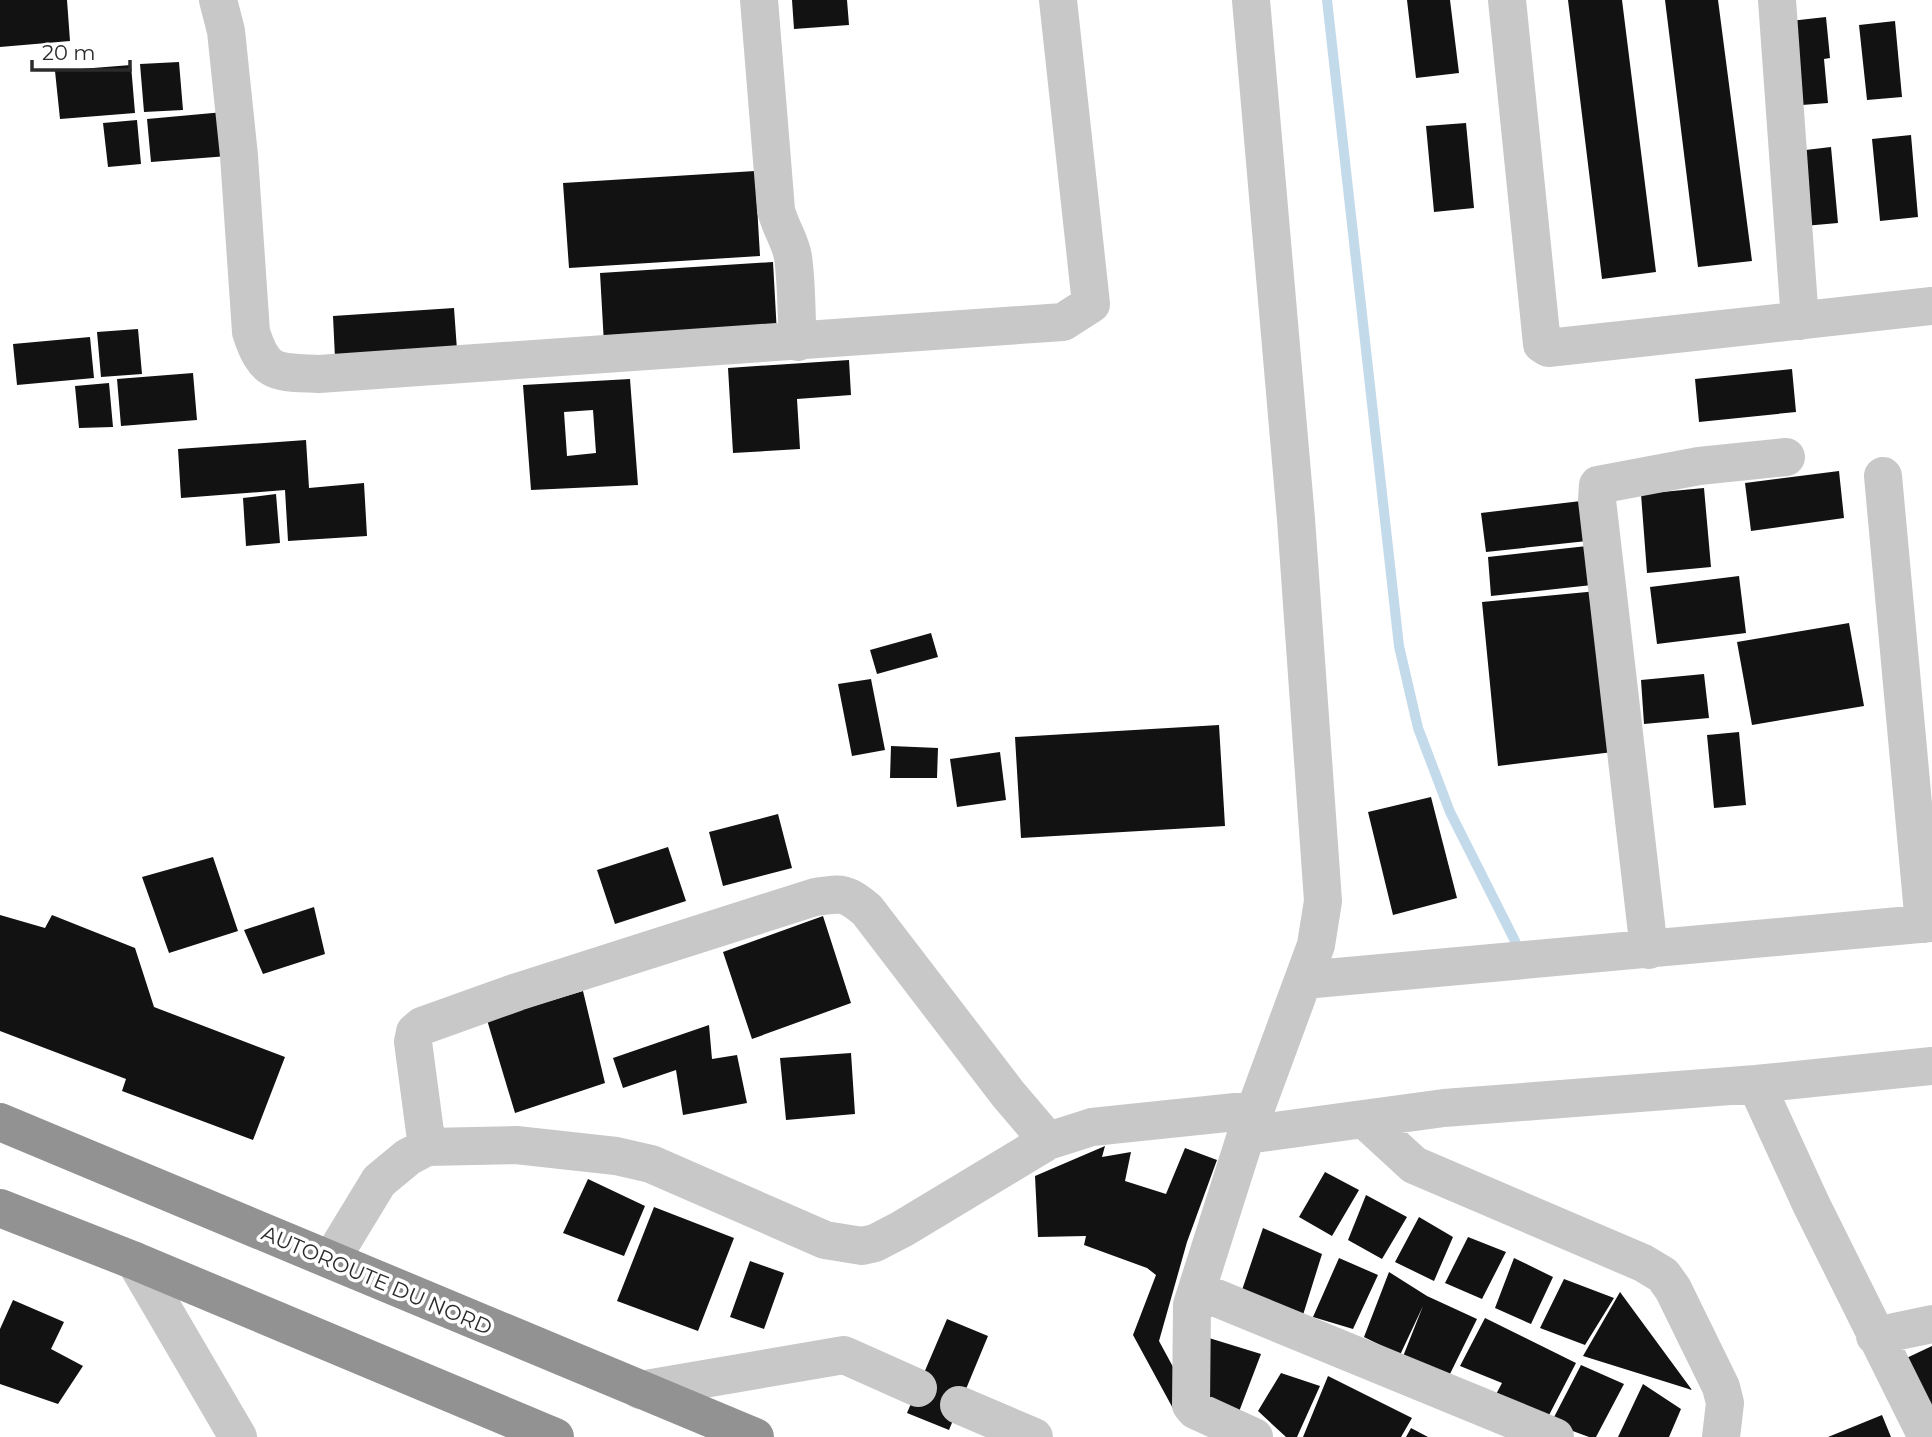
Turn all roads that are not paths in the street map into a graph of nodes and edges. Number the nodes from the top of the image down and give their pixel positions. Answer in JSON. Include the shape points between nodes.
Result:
{"nodes":[{"id":1,"x":759,"y":0,"type":"edge"},
{"id":2,"x":1058,"y":0,"type":"edge"},
{"id":3,"x":1251,"y":0,"type":"edge"},
{"id":4,"x":1507,"y":0,"type":"edge"},
{"id":5,"x":1777,"y":0,"type":"edge"},
{"id":6,"x":218,"y":1,"type":"edge"},
{"id":7,"x":1932,"y":306,"type":"edge"},
{"id":8,"x":1800,"y":321,"type":"junction"},
{"id":9,"x":797,"y":342,"type":"junction"},
{"id":10,"x":1786,"y":457,"type":"dead end"},
{"id":11,"x":1883,"y":476,"type":"dead end"},
{"id":12,"x":1928,"y":923,"type":"edge"},
{"id":13,"x":1649,"y":950,"type":"junction"},
{"id":14,"x":1304,"y":980,"type":"junction"},
{"id":15,"x":1932,"y":1066,"type":"edge"},
{"id":16,"x":1756,"y":1084,"type":"junction"},
{"id":17,"x":1364,"y":1119,"type":"junction"},
{"id":18,"x":0,"y":1122,"type":"edge"},
{"id":19,"x":1250,"y":1123,"type":"junction"},
{"id":20,"x":1048,"y":1141,"type":"junction"},
{"id":21,"x":427,"y":1147,"type":"junction"},
{"id":22,"x":0,"y":1208,"type":"edge"},
{"id":23,"x":331,"y":1260,"type":"junction"},
{"id":24,"x":135,"y":1261,"type":"junction"},
{"id":25,"x":1197,"y":1290,"type":"junction"},
{"id":26,"x":1932,"y":1324,"type":"edge"},
{"id":27,"x":1875,"y":1336,"type":"junction"},
{"id":28,"x":918,"y":1388,"type":"dead end"},
{"id":29,"x":640,"y":1390,"type":"junction"},
{"id":30,"x":959,"y":1405,"type":"dead end"},
{"id":31,"x":238,"y":1437,"type":"edge"},
{"id":32,"x":555,"y":1437,"type":"edge"},
{"id":33,"x":755,"y":1437,"type":"edge"},
{"id":34,"x":1034,"y":1437,"type":"edge"},
{"id":35,"x":1254,"y":1437,"type":"edge"},
{"id":36,"x":1555,"y":1437,"type":"edge"},
{"id":37,"x":1721,"y":1437,"type":"edge"},
{"id":38,"x":1927,"y":1437,"type":"edge"}],
"edges":[{"from":1,"to":9,"type":"street","via":[[776,210],[793,256]]},
{"from":2,"to":9,"type":"street","via":[[1091,304],[1063,322]]},
{"from":3,"to":14,"type":"street","via":[[1323,901]]},
{"from":4,"to":8,"type":"street","via":[[1542,344],[1548,348]]},
{"from":5,"to":8,"type":"street"},
{"from":6,"to":9,"type":"street","via":[[226,31],[236,124],[251,332],[259,357],[280,372],[319,374]]},
{"from":7,"to":8,"type":"street"},
{"from":10,"to":13,"type":"street","via":[[1699,466],[1598,485]]},
{"from":11,"to":12,"type":"street"},
{"from":12,"to":13,"type":"street"},
{"from":13,"to":14,"type":"street"},
{"from":14,"to":19,"type":"street"},
{"from":15,"to":16,"type":"street"},
{"from":16,"to":17,"type":"street","via":[[1444,1108]]},
{"from":16,"to":27,"type":"street"},
{"from":17,"to":19,"type":"street"},
{"from":17,"to":37,"type":"street","via":[[1413,1165],[1662,1275],[1721,1387],[1725,1403]]},
{"from":18,"to":23,"type":"highway","name":"AUTOROUTE DU NORD"},
{"from":19,"to":20,"type":"street","via":[[1092,1127]]},
{"from":19,"to":25,"type":"street"},
{"from":20,"to":21,"type":"street","via":[[902,1229],[862,1246],[825,1240],[651,1164],[616,1156],[516,1145]]},
{"from":20,"to":21,"type":"street","via":[[867,910],[849,896],[837,894],[666,943],[422,1026],[413,1042]]},
{"from":21,"to":23,"type":"street","via":[[379,1181]]},
{"from":22,"to":24,"type":"highway"},
{"from":23,"to":29,"type":"highway","name":"AUTOROUTE DU NORD"},
{"from":24,"to":31,"type":"street"},
{"from":24,"to":32,"type":"highway"},
{"from":25,"to":35,"type":"street","via":[[1192,1305],[1191,1405]]},
{"from":25,"to":36,"type":"street"},
{"from":26,"to":27,"type":"street"},
{"from":27,"to":38,"type":"street"},
{"from":28,"to":29,"type":"street","via":[[844,1355]]},
{"from":29,"to":33,"type":"highway","name":"AUTOROUTE DU NORD"},
{"from":30,"to":34,"type":"street"}]}
